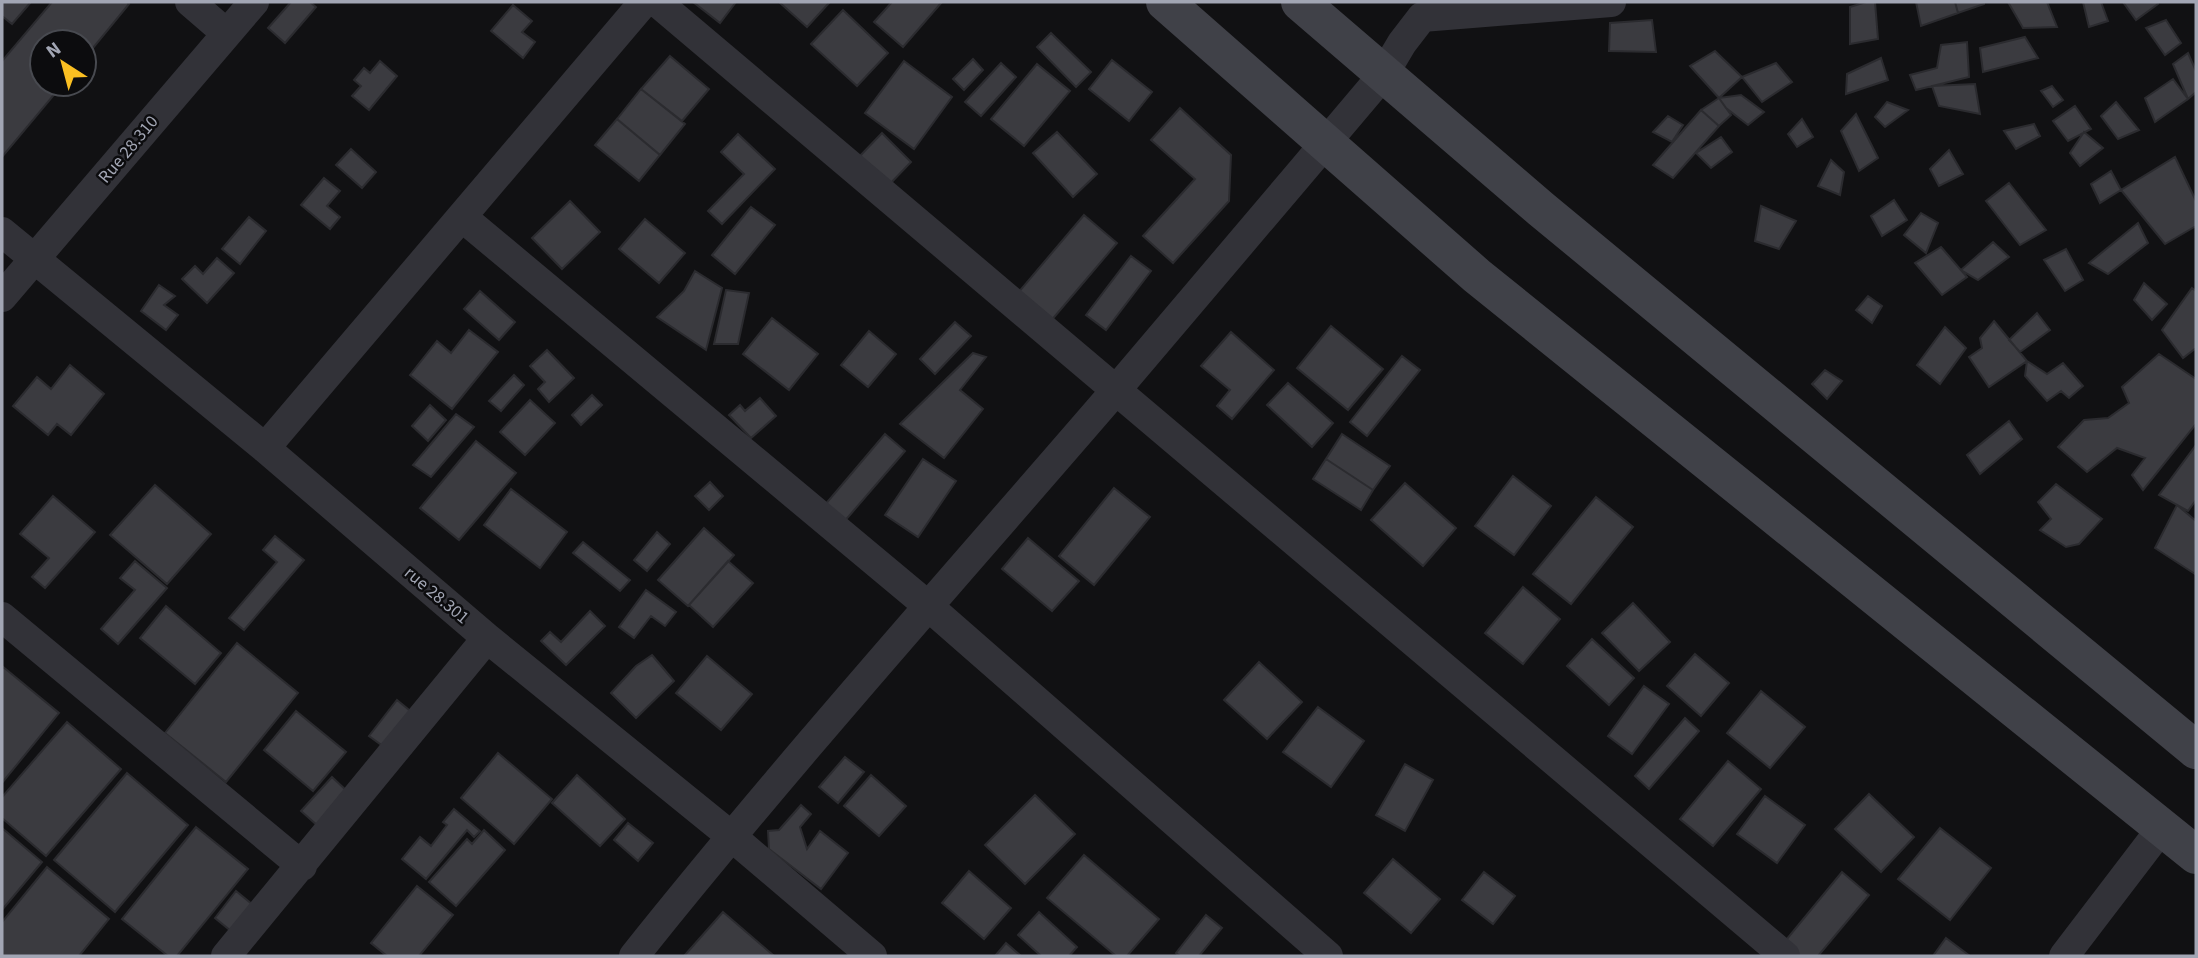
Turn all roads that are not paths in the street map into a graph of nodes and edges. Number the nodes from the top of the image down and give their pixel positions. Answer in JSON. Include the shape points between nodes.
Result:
{"nodes":[{"id":1,"x":190,"y":2,"type":"edge"},
{"id":2,"x":254,"y":2,"type":"edge"},
{"id":3,"x":644,"y":2,"type":"edge"},
{"id":4,"x":657,"y":2,"type":"edge"},
{"id":5,"x":1165,"y":2,"type":"edge"},
{"id":6,"x":1300,"y":2,"type":"edge"},
{"id":7,"x":1611,"y":2,"type":"edge"},
{"id":8,"x":1428,"y":9,"type":"edge"},
{"id":9,"x":226,"y":33,"type":"junction"},
{"id":10,"x":1383,"y":75,"type":"junction"},
{"id":11,"x":1326,"y":142,"type":"junction"},
{"id":12,"x":462,"y":217,"type":"junction"},
{"id":13,"x":2,"y":232,"type":"edge"},
{"id":14,"x":34,"y":260,"type":"junction"},
{"id":15,"x":2,"y":297,"type":"edge"},
{"id":16,"x":1115,"y":390,"type":"junction"},
{"id":17,"x":265,"y":449,"type":"junction"},
{"id":18,"x":927,"y":605,"type":"junction"},
{"id":19,"x":2,"y":617,"type":"edge"},
{"id":20,"x":487,"y":638,"type":"junction"},
{"id":21,"x":2196,"y":750,"type":"edge"},
{"id":22,"x":2161,"y":829,"type":"junction"},
{"id":23,"x":731,"y":836,"type":"junction"},
{"id":24,"x":2196,"y":855,"type":"edge"},
{"id":25,"x":302,"y":866,"type":"junction"},
{"id":26,"x":226,"y":956,"type":"edge"},
{"id":27,"x":634,"y":956,"type":"edge"},
{"id":28,"x":872,"y":956,"type":"edge"},
{"id":29,"x":1328,"y":956,"type":"edge"},
{"id":30,"x":1785,"y":956,"type":"edge"},
{"id":31,"x":2064,"y":956,"type":"edge"}],
"edges":[{"from":1,"to":9,"type":"street"},
{"from":2,"to":9,"type":"street","name":"Rue 28.310"},
{"from":3,"to":12,"type":"street"},
{"from":4,"to":16,"type":"street"},
{"from":5,"to":11,"type":"main road"},
{"from":6,"to":10,"type":"main road"},
{"from":7,"to":8,"type":"street"},
{"from":8,"to":10,"type":"street"},
{"from":9,"to":14,"type":"street","name":"Rue 28.310"},
{"from":10,"to":11,"type":"street"},
{"from":10,"to":21,"type":"main road"},
{"from":11,"to":16,"type":"street"},
{"from":11,"to":22,"type":"main road","via":[[1477,276]]},
{"from":12,"to":17,"type":"street"},
{"from":12,"to":18,"type":"street"},
{"from":13,"to":14,"type":"street","name":"rue 28.301"},
{"from":14,"to":15,"type":"street","name":"Rue 28.310"},
{"from":14,"to":17,"type":"street","name":"rue 28.301"},
{"from":16,"to":18,"type":"street"},
{"from":16,"to":30,"type":"street"},
{"from":17,"to":20,"type":"street","name":"rue 28.301"},
{"from":18,"to":23,"type":"street"},
{"from":18,"to":29,"type":"street"},
{"from":19,"to":25,"type":"street"},
{"from":20,"to":23,"type":"street","name":"rue 28.301"},
{"from":20,"to":25,"type":"street"},
{"from":22,"to":24,"type":"main road"},
{"from":22,"to":31,"type":"street"},
{"from":23,"to":27,"type":"street"},
{"from":23,"to":28,"type":"street","name":"rue 28.301"},
{"from":25,"to":26,"type":"street"}]}
